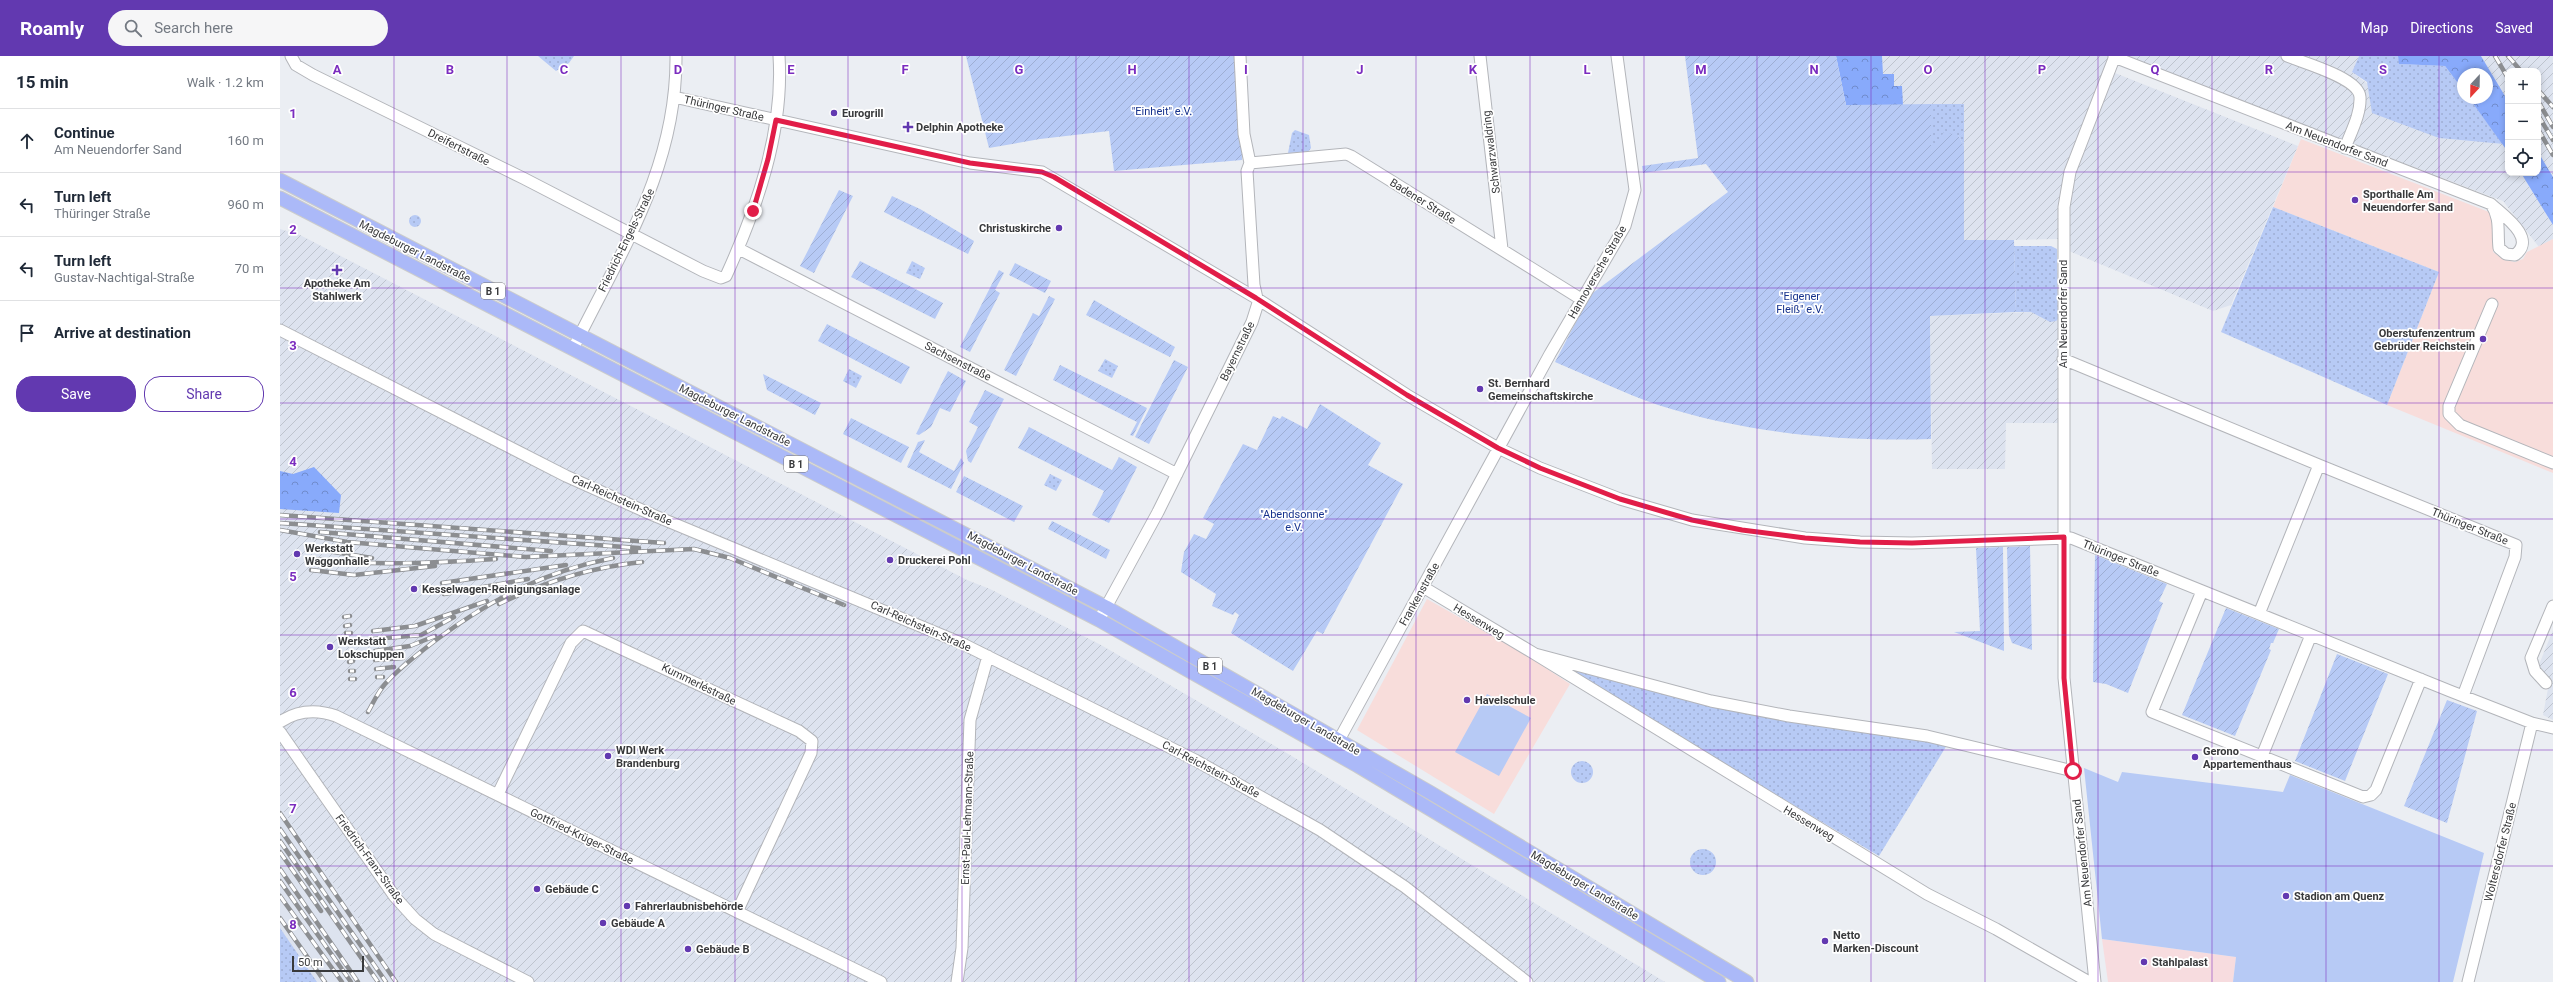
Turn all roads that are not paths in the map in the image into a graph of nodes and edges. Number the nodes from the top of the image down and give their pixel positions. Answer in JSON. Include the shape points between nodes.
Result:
{"nodes":[{"id":1,"x":291,"y":56,"type":"edge"},
{"id":2,"x":676,"y":56,"type":"edge"},
{"id":3,"x":779,"y":56,"type":"edge"},
{"id":4,"x":1240,"y":56,"type":"edge"},
{"id":5,"x":1480,"y":56,"type":"edge"},
{"id":6,"x":1617,"y":56,"type":"edge"},
{"id":7,"x":2287,"y":56,"type":"edge"},
{"id":8,"x":2114,"y":57,"type":"edge"},
{"id":9,"x":674,"y":97,"type":"junction"},
{"id":10,"x":776,"y":120,"type":"junction"},
{"id":11,"x":2345,"y":148,"type":"junction"},
{"id":12,"x":1250,"y":162,"type":"junction"},
{"id":13,"x":280,"y":180,"type":"edge"},
{"id":14,"x":280,"y":198,"type":"edge"},
{"id":15,"x":2491,"y":204,"type":"dead end"},
{"id":16,"x":631,"y":234,"type":"junction"},
{"id":17,"x":739,"y":249,"type":"junction"},
{"id":18,"x":1502,"y":249,"type":"junction"},
{"id":19,"x":1256,"y":298,"type":"junction"},
{"id":20,"x":1581,"y":299,"type":"junction"},
{"id":21,"x":2492,"y":304,"type":"dead end"},
{"id":22,"x":280,"y":330,"type":"edge"},
{"id":23,"x":579,"y":335,"type":"junction"},
{"id":24,"x":573,"y":349,"type":"junction"},
{"id":25,"x":2063,"y":359,"type":"junction"},
{"id":26,"x":1498,"y":448,"type":"junction"},
{"id":27,"x":2553,"y":463,"type":"edge"},
{"id":28,"x":2318,"y":465,"type":"junction"},
{"id":29,"x":1177,"y":474,"type":"junction"},
{"id":30,"x":2064,"y":537,"type":"junction"},
{"id":31,"x":1423,"y":587,"type":"junction"},
{"id":32,"x":2202,"y":591,"type":"junction"},
{"id":33,"x":2553,"y":606,"type":"edge"},
{"id":34,"x":1106,"y":607,"type":"junction"},
{"id":35,"x":2259,"y":614,"type":"junction"},
{"id":36,"x":1099,"y":620,"type":"junction"},
{"id":37,"x":2311,"y":635,"type":"junction"},
{"id":38,"x":1535,"y":654,"type":"junction"},
{"id":39,"x":988,"y":656,"type":"junction"},
{"id":40,"x":2421,"y":679,"type":"junction"},
{"id":41,"x":2546,"y":684,"type":"dead end"},
{"id":42,"x":2463,"y":696,"type":"junction"},
{"id":43,"x":280,"y":722,"type":"edge"},
{"id":44,"x":2532,"y":723,"type":"junction"},
{"id":45,"x":2553,"y":728,"type":"edge"},
{"id":46,"x":280,"y":732,"type":"edge"},
{"id":47,"x":1339,"y":740,"type":"junction"},
{"id":48,"x":2262,"y":756,"type":"junction"},
{"id":49,"x":2073,"y":771,"type":"junction"},
{"id":50,"x":498,"y":794,"type":"junction"},
{"id":51,"x":737,"y":912,"type":"junction"},
{"id":52,"x":528,"y":982,"type":"edge"},
{"id":53,"x":881,"y":982,"type":"edge"},
{"id":54,"x":957,"y":982,"type":"edge"},
{"id":55,"x":1527,"y":982,"type":"edge"},
{"id":56,"x":1719,"y":982,"type":"edge"},
{"id":57,"x":1747,"y":982,"type":"edge"},
{"id":58,"x":2089,"y":982,"type":"edge"},
{"id":59,"x":2095,"y":982,"type":"edge"},
{"id":60,"x":2468,"y":982,"type":"edge"}],
"edges":[{"from":1,"to":16,"type":"street","name":"Dreifertstraße","via":[[296,65],[308,72]]},
{"from":2,"to":9,"type":"street","name":"Friedrich-Engels-Straße"},
{"from":3,"to":10,"type":"street"},
{"from":4,"to":12,"type":"street","name":"Bayernstraße","via":[[1244,134]]},
{"from":5,"to":18,"type":"street","name":"Schwarzwaldring"},
{"from":6,"to":20,"type":"street","name":"Hannoversche Straße","via":[[1635,190],[1625,226]]},
{"from":7,"to":11,"type":"street","via":[[2338,76],[2356,87],[2360,105]]},
{"from":8,"to":11,"type":"street","name":"Am Neuendorfer Sand"},
{"from":8,"to":25,"type":"street","name":"Am Neuendorfer Sand","via":[[2070,172],[2064,207]]},
{"from":9,"to":10,"type":"street","name":"Thüringer Straße"},
{"from":9,"to":16,"type":"street","name":"Friedrich-Engels-Straße","via":[[663,156],[646,203]]},
{"from":10,"to":17,"type":"street","via":[[759,192]]},
{"from":10,"to":19,"type":"street","name":"Thüringer Straße","via":[[970,163],[1042,172]]},
{"from":11,"to":15,"type":"street","name":"Am Neuendorfer Sand"},
{"from":12,"to":18,"type":"street","name":"Badener Straße","via":[[1346,154],[1493,246]]},
{"from":12,"to":19,"type":"street","name":"Bayernstraße","via":[[1247,172]]},
{"from":13,"to":23,"type":"main road","name":"Magdeburger Landstraße","number":"B 1"},
{"from":14,"to":24,"type":"main road","name":"Magdeburger Landstraße","number":"B 1"},
{"from":16,"to":17,"type":"street","name":"Dreifertstraße","via":[[717,278],[726,276]]},
{"from":16,"to":23,"type":"street","name":"Friedrich-Engels-Straße"},
{"from":17,"to":29,"type":"street","name":"Sachsenstraße"},
{"from":18,"to":20,"type":"street","name":"Badener Straße"},
{"from":19,"to":26,"type":"street","name":"Thüringer Straße","via":[[1407,395]]},
{"from":19,"to":29,"type":"street","name":"Bayernstraße","via":[[1258,303],[1252,322]]},
{"from":20,"to":26,"type":"street","name":"Hannoversche Straße","via":[[1508,435]]},
{"from":21,"to":27,"type":"street","via":[[2449,406],[2449,414],[2460,425]]},
{"from":22,"to":39,"type":"street","name":"Carl-Reichstein-Straße","via":[[610,496],[822,583]]},
{"from":23,"to":24,"type":"street","name":"Friedrich-Engels-Straße"},
{"from":23,"to":34,"type":"main road","name":"Magdeburger Landstraße","number":"B 1"},
{"from":24,"to":36,"type":"main road","name":"Magdeburger Landstraße","number":"B 1"},
{"from":25,"to":28,"type":"street","name":"Thüringer Straße"},
{"from":25,"to":30,"type":"street","name":"Am Neuendorfer Sand"},
{"from":26,"to":30,"type":"street","name":"Thüringer Straße","via":[[1540,468],[1620,499],[1692,520],[1750,531],[1860,542],[1912,543]]},
{"from":26,"to":31,"type":"street","name":"Frankenstraße"},
{"from":28,"to":35,"type":"street"},
{"from":28,"to":42,"type":"street","name":"Thüringer Straße","via":[[2516,545],[2515,557]]},
{"from":29,"to":34,"type":"street","name":"Bayernstraße"},
{"from":30,"to":32,"type":"street","name":"Thüringer Straße"},
{"from":30,"to":49,"type":"street","name":"Am Neuendorfer Sand","via":[[2064,678]]},
{"from":31,"to":38,"type":"street","name":"Hessenweg"},
{"from":31,"to":47,"type":"street","name":"Frankenstraße"},
{"from":32,"to":35,"type":"street","name":"Thüringer Straße"},
{"from":32,"to":48,"type":"street","via":[[2152,712]]},
{"from":33,"to":41,"type":"street","via":[[2531,658],[2535,671]]},
{"from":34,"to":36,"type":"street","name":"Bayernstraße"},
{"from":34,"to":47,"type":"main road","name":"Magdeburger Landstraße","number":"B 1"},
{"from":35,"to":37,"type":"street","name":"Thüringer Straße"},
{"from":36,"to":56,"type":"main road","name":"Magdeburger Landstraße","number":"B 1","via":[[1353,763]]},
{"from":37,"to":40,"type":"street","name":"Thüringer Straße"},
{"from":37,"to":48,"type":"street"},
{"from":38,"to":49,"type":"street","name":"Hessenweg","via":[[1711,701],[1789,716],[1927,736]]},
{"from":38,"to":58,"type":"street","name":"Hessenweg","via":[[1926,894],[1996,929]]},
{"from":39,"to":54,"type":"street","name":"Ernst-Paul-Lehmann-Straße","via":[[970,720],[962,948]]},
{"from":39,"to":55,"type":"street","name":"Carl-Reichstein-Straße","via":[[1169,746],[1305,821],[1405,887]]},
{"from":40,"to":42,"type":"street","name":"Thüringer Straße"},
{"from":40,"to":48,"type":"street","via":[[2376,790],[2371,796],[2363,797]]},
{"from":42,"to":44,"type":"street","name":"Thüringer Straße"},
{"from":43,"to":50,"type":"street","name":"Gottfried-Krüger-Straße","via":[[301,712],[324,712]]},
{"from":44,"to":45,"type":"street","name":"Thüringer Straße"},
{"from":44,"to":60,"type":"street","name":"Woltersdorfer Straße"},
{"from":46,"to":52,"type":"street","name":"Friedrich-Franz-Straße","via":[[395,897],[415,919],[434,934]]},
{"from":47,"to":57,"type":"main road","name":"Magdeburger Landstraße","number":"B 1"},
{"from":49,"to":59,"type":"street","name":"Am Neuendorfer Sand"},
{"from":50,"to":51,"type":"street","name":"Gottfried-Krüger-Straße"},
{"from":50,"to":51,"type":"street","name":"Kummerléstraße","via":[[571,643],[583,631],[799,731],[812,741],[811,753]]},
{"from":51,"to":53,"type":"street","name":"Gottfried-Krüger-Straße"}]}
